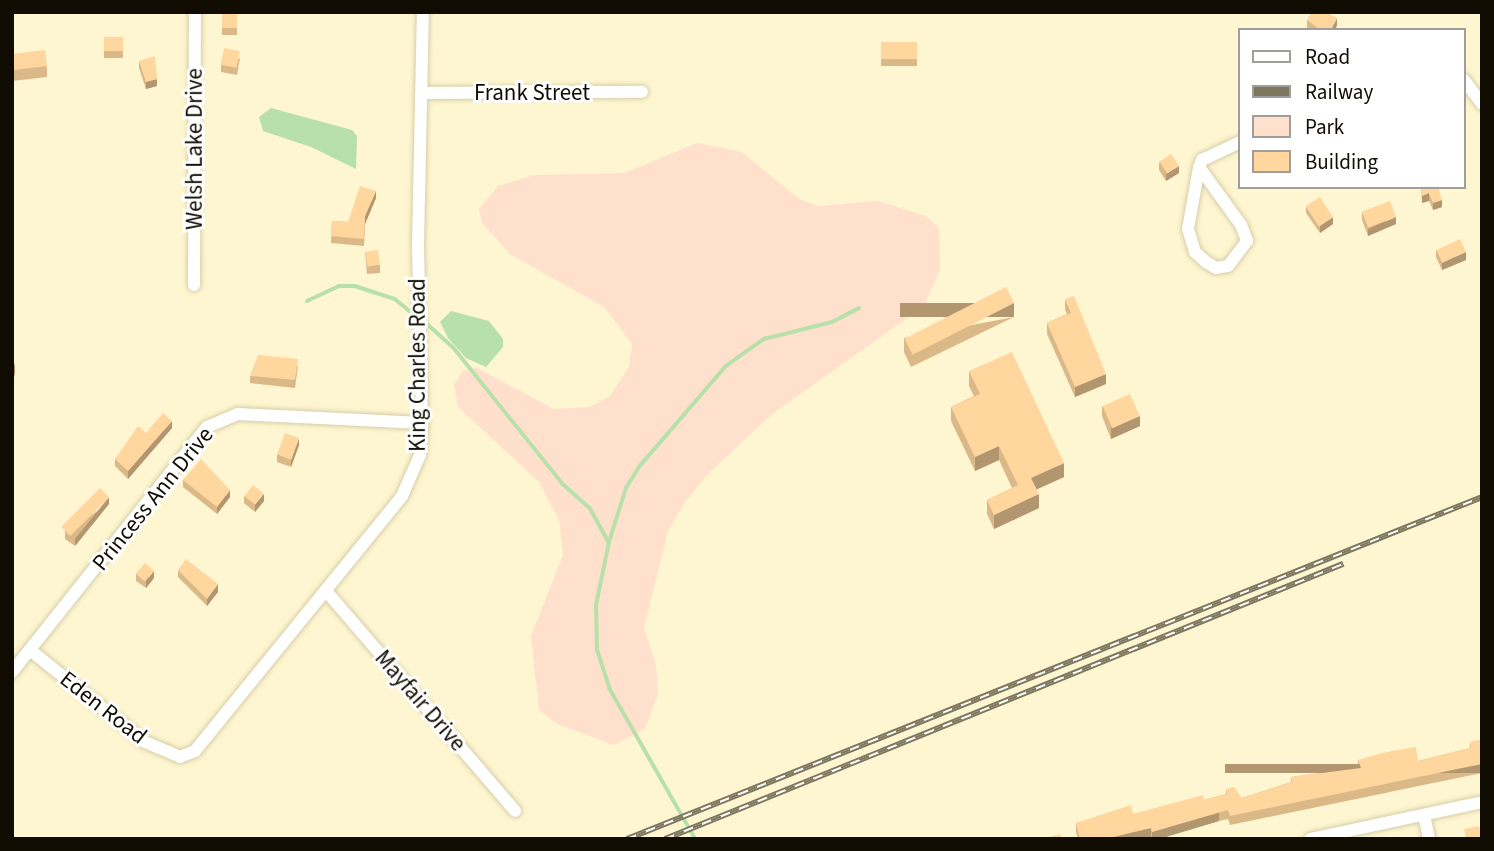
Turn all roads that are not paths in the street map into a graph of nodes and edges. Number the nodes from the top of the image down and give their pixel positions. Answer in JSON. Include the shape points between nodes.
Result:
{"nodes":[{"id":1,"x":195,"y":12,"type":"edge"},
{"id":2,"x":423,"y":12,"type":"edge"},
{"id":3,"x":1466,"y":83,"type":"edge"},
{"id":4,"x":642,"y":92,"type":"dead end"},
{"id":5,"x":422,"y":93,"type":"junction"},
{"id":6,"x":1482,"y":104,"type":"edge"},
{"id":7,"x":1238,"y":143,"type":"edge"},
{"id":8,"x":1199,"y":167,"type":"junction"},
{"id":9,"x":194,"y":285,"type":"dead end"},
{"id":10,"x":422,"y":423,"type":"junction"},
{"id":11,"x":326,"y":591,"type":"junction"},
{"id":12,"x":30,"y":650,"type":"junction"},
{"id":13,"x":12,"y":672,"type":"edge"},
{"id":14,"x":180,"y":757,"type":"joint"},
{"id":15,"x":1482,"y":802,"type":"edge"},
{"id":16,"x":515,"y":811,"type":"dead end"},
{"id":17,"x":1424,"y":814,"type":"junction"},
{"id":18,"x":1310,"y":839,"type":"edge"},
{"id":19,"x":1429,"y":839,"type":"edge"}],
"edges":[{"from":1,"to":9,"type":"street","name":"Welsh Lake Drive"},
{"from":2,"to":5,"type":"street","name":"King Charles Road"},
{"from":3,"to":6,"type":"street"},
{"from":4,"to":5,"type":"street","name":"Frank Street"},
{"from":5,"to":10,"type":"street","name":"King Charles Road","via":[[418,245]]},
{"from":7,"to":8,"type":"street","via":[[1217,150]]},
{"from":8,"to":8,"type":"street","via":[[1241,225],[1247,241],[1228,266],[1216,268],[1206,262],[1190,242],[1188,229]]},
{"from":10,"to":11,"type":"street","name":"King Charles Road","via":[[420,455],[402,496]]},
{"from":10,"to":12,"type":"street","name":"Princess Ann Drive","via":[[238,414],[207,427]]},
{"from":11,"to":14,"type":"street","name":"King Charles Road","via":[[195,751]]},
{"from":11,"to":16,"type":"street","name":"Mayfair Drive"},
{"from":12,"to":13,"type":"street","name":"Princess Ann Drive"},
{"from":12,"to":14,"type":"street","name":"Eden Road","via":[[145,742]]},
{"from":15,"to":17,"type":"street"},
{"from":17,"to":18,"type":"street"},
{"from":17,"to":19,"type":"street"}]}
